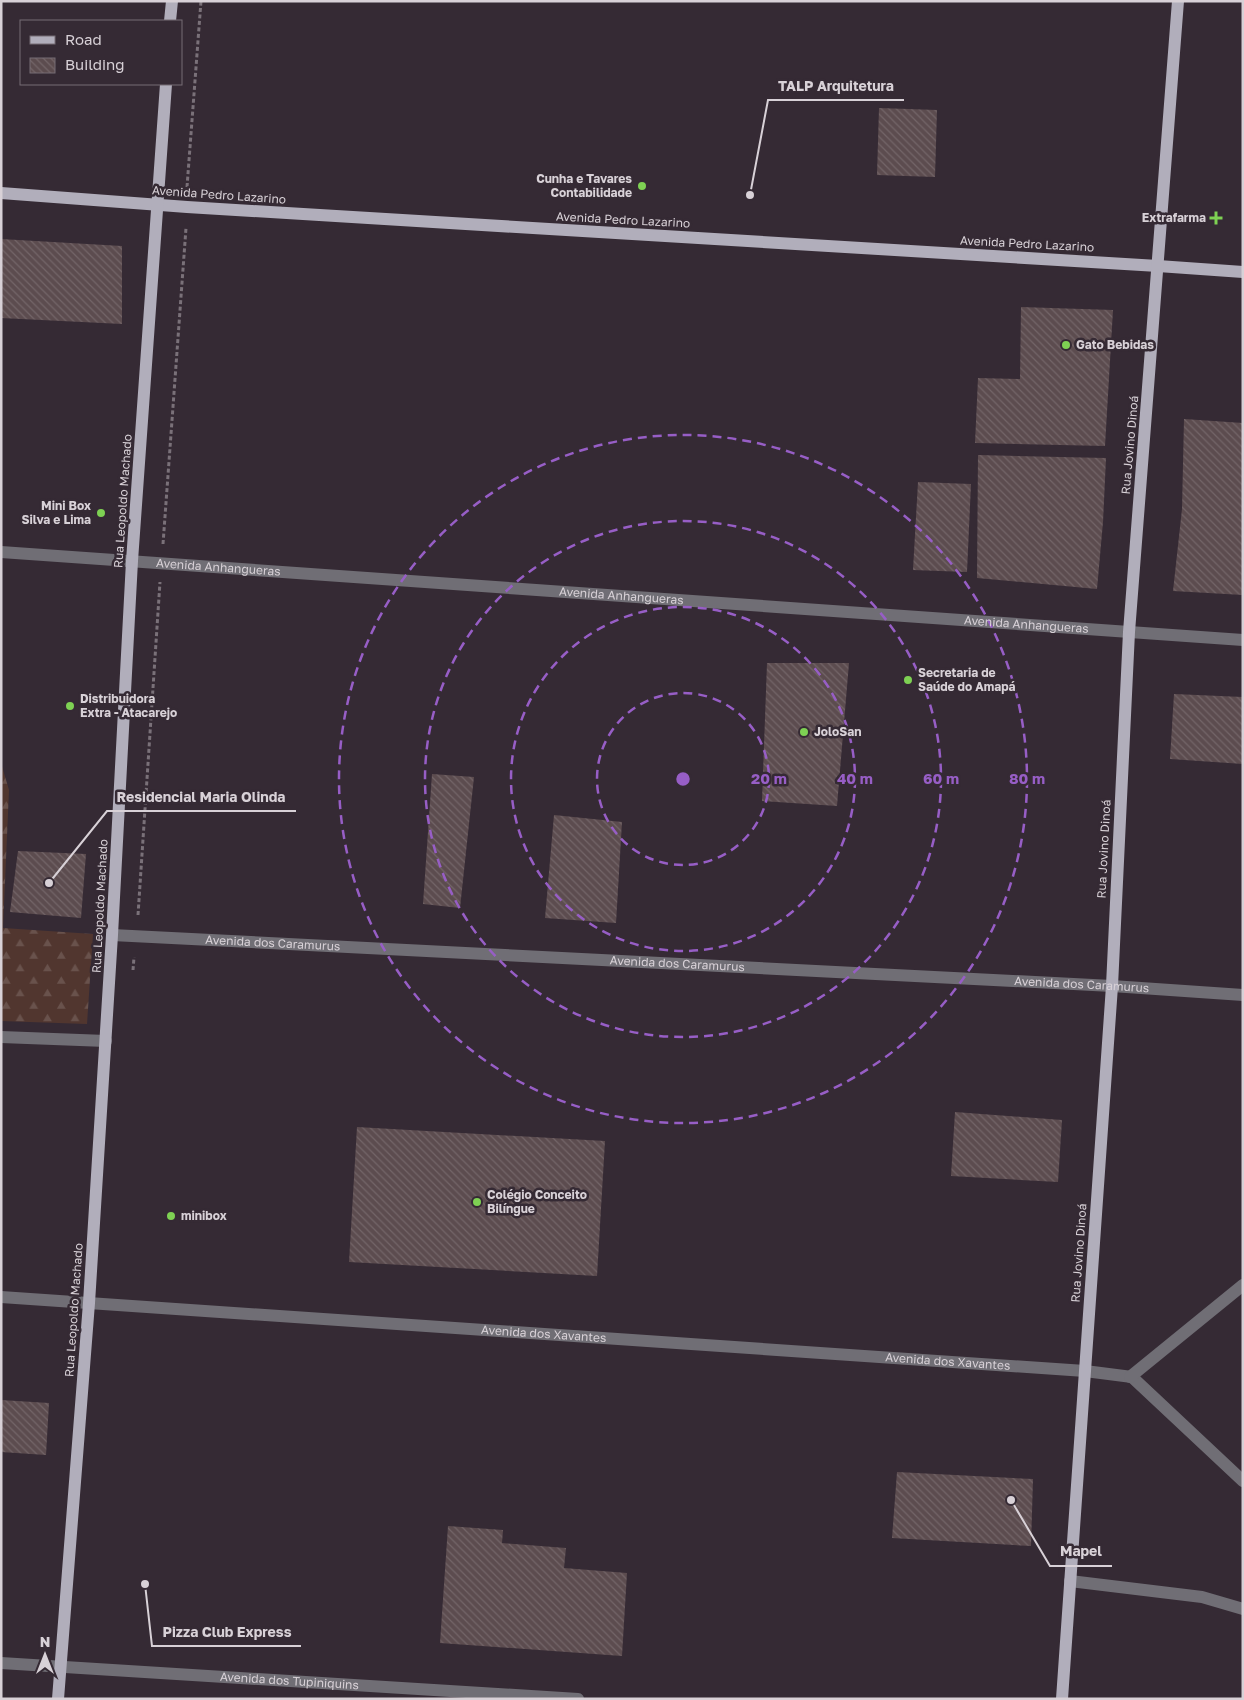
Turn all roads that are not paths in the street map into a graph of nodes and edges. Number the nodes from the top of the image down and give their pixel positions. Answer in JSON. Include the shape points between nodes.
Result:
{"nodes":[{"id":1,"x":172,"y":1,"type":"edge"},
{"id":2,"x":1178,"y":1,"type":"edge"},
{"id":3,"x":170,"y":20,"type":"edge"},
{"id":4,"x":166,"y":85,"type":"edge"},
{"id":5,"x":1,"y":193,"type":"edge"},
{"id":6,"x":159,"y":205,"type":"junction"},
{"id":7,"x":1158,"y":266,"type":"junction"},
{"id":8,"x":1243,"y":272,"type":"edge"},
{"id":9,"x":1,"y":552,"type":"edge"},
{"id":10,"x":132,"y":560,"type":"junction"},
{"id":11,"x":1129,"y":632,"type":"junction"},
{"id":12,"x":1243,"y":640,"type":"edge"},
{"id":13,"x":112,"y":935,"type":"junction"},
{"id":14,"x":1112,"y":986,"type":"junction"},
{"id":15,"x":1243,"y":995,"type":"edge"},
{"id":16,"x":1,"y":1036,"type":"edge"},
{"id":17,"x":106,"y":1041,"type":"junction"},
{"id":18,"x":1243,"y":1285,"type":"edge"},
{"id":19,"x":1,"y":1297,"type":"edge"},
{"id":20,"x":89,"y":1302,"type":"junction"},
{"id":21,"x":1085,"y":1372,"type":"junction"},
{"id":22,"x":1130,"y":1377,"type":"junction"},
{"id":23,"x":1243,"y":1481,"type":"edge"},
{"id":24,"x":1070,"y":1581,"type":"junction"},
{"id":25,"x":1243,"y":1609,"type":"edge"},
{"id":26,"x":1,"y":1662,"type":"edge"},
{"id":27,"x":61,"y":1667,"type":"junction"},
{"id":28,"x":58,"y":1699,"type":"edge"},
{"id":29,"x":578,"y":1699,"type":"edge"},
{"id":30,"x":1062,"y":1699,"type":"edge"}],
"edges":[{"from":1,"to":3,"type":"main road"},
{"from":2,"to":7,"type":"main road","name":"Rua Jovino Dinoá"},
{"from":4,"to":6,"type":"main road","name":"Rua Leopoldo Machado"},
{"from":5,"to":6,"type":"main road","name":"Avenida Pedro Lazarino"},
{"from":6,"to":7,"type":"main road","name":"Avenida Pedro Lazarino"},
{"from":6,"to":10,"type":"main road","name":"Rua Leopoldo Machado"},
{"from":7,"to":8,"type":"main road","name":"Avenida Pedro Lazarino"},
{"from":7,"to":11,"type":"main road","name":"Rua Jovino Dinoá"},
{"from":9,"to":10,"type":"street","name":"Avenida Anhangueras"},
{"from":10,"to":11,"type":"street","name":"Avenida Anhangueras"},
{"from":10,"to":13,"type":"main road","name":"Rua Leopoldo Machado"},
{"from":11,"to":12,"type":"street","name":"Avenida Anhangueras"},
{"from":11,"to":14,"type":"main road","name":"Rua Jovino Dinoá"},
{"from":13,"to":14,"type":"street","name":"Avenida dos Caramurus"},
{"from":13,"to":17,"type":"main road","name":"Rua Leopoldo Machado"},
{"from":14,"to":15,"type":"street","name":"Avenida dos Caramurus"},
{"from":14,"to":21,"type":"main road","name":"Rua Jovino Dinoá"},
{"from":16,"to":17,"type":"street"},
{"from":17,"to":20,"type":"main road","name":"Rua Leopoldo Machado"},
{"from":18,"to":22,"type":"street"},
{"from":19,"to":20,"type":"street","name":"Avenida dos Xavantes"},
{"from":20,"to":21,"type":"street","name":"Avenida dos Xavantes"},
{"from":20,"to":27,"type":"main road","name":"Rua Leopoldo Machado"},
{"from":21,"to":22,"type":"street","name":"Avenida dos Xavantes"},
{"from":21,"to":24,"type":"main road","name":"Rua Jovino Dinoá"},
{"from":22,"to":23,"type":"street"},
{"from":24,"to":25,"type":"street","via":[[1202,1597]]},
{"from":24,"to":30,"type":"main road","name":"Rua Jovino Dinoá"},
{"from":26,"to":27,"type":"street","name":"Avenida dos Tupiniquins"},
{"from":27,"to":28,"type":"main road","name":"Rua Leopoldo Machado"},
{"from":27,"to":29,"type":"street","name":"Avenida dos Tupiniquins"}]}
